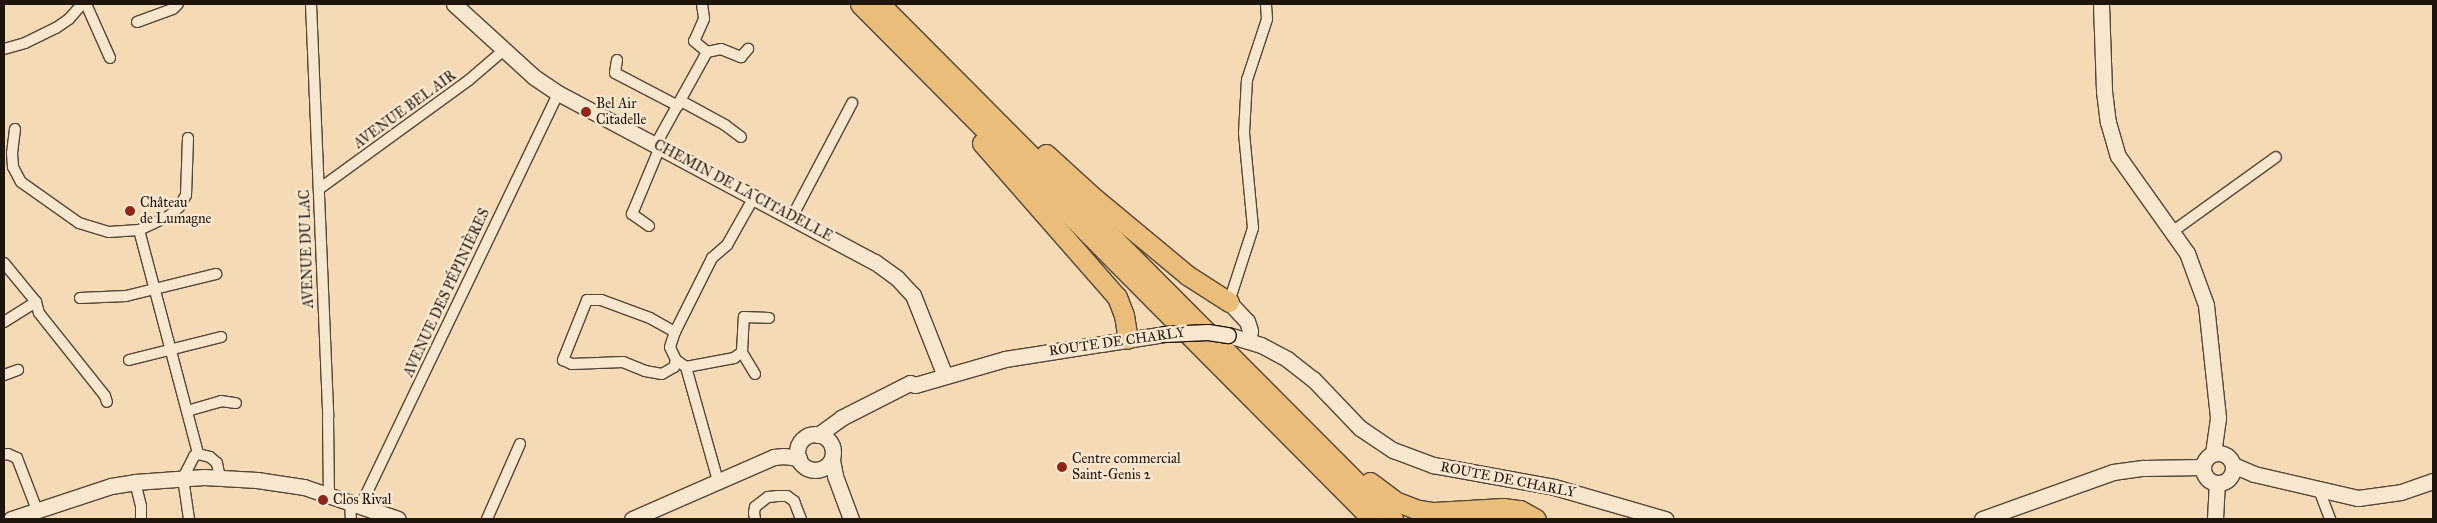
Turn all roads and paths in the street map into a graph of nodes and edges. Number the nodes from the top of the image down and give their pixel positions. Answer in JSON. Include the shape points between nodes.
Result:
{"nodes":[{"id":1,"x":82,"y":4,"type":"edge"},
{"id":2,"x":86,"y":4,"type":"edge"},
{"id":3,"x":178,"y":4,"type":"edge"},
{"id":4,"x":311,"y":4,"type":"edge"},
{"id":5,"x":454,"y":4,"type":"edge"},
{"id":6,"x":702,"y":4,"type":"edge"},
{"id":7,"x":860,"y":4,"type":"edge"},
{"id":8,"x":880,"y":4,"type":"edge"},
{"id":9,"x":1266,"y":4,"type":"edge"},
{"id":10,"x":2101,"y":4,"type":"edge"},
{"id":11,"x":137,"y":22,"type":"dead end"},
{"id":12,"x":4,"y":49,"type":"edge"},
{"id":13,"x":748,"y":49,"type":"dead end"},
{"id":14,"x":504,"y":50,"type":"junction"},
{"id":15,"x":707,"y":52,"type":"junction"},
{"id":16,"x":110,"y":58,"type":"dead end"},
{"id":17,"x":617,"y":60,"type":"dead end"},
{"id":18,"x":938,"y":63,"type":"junction"},
{"id":19,"x":944,"y":88,"type":"junction"},
{"id":20,"x":558,"y":93,"type":"junction"},
{"id":21,"x":679,"y":103,"type":"junction"},
{"id":22,"x":852,"y":103,"type":"dead end"},
{"id":23,"x":14,"y":129,"type":"dead end"},
{"id":24,"x":741,"y":137,"type":"dead end"},
{"id":25,"x":188,"y":138,"type":"dead end"},
{"id":26,"x":658,"y":145,"type":"junction"},
{"id":27,"x":2276,"y":156,"type":"dead end"},
{"id":28,"x":319,"y":189,"type":"junction"},
{"id":29,"x":754,"y":197,"type":"junction"},
{"id":30,"x":792,"y":217,"type":"junction"},
{"id":31,"x":649,"y":226,"type":"dead end"},
{"id":32,"x":139,"y":230,"type":"junction"},
{"id":33,"x":2172,"y":232,"type":"junction"},
{"id":34,"x":4,"y":263,"type":"edge"},
{"id":35,"x":216,"y":274,"type":"dead end"},
{"id":36,"x":155,"y":290,"type":"junction"},
{"id":37,"x":80,"y":298,"type":"dead end"},
{"id":38,"x":36,"y":302,"type":"junction"},
{"id":39,"x":1229,"y":302,"type":"junction"},
{"id":40,"x":769,"y":318,"type":"dead end"},
{"id":41,"x":4,"y":322,"type":"edge"},
{"id":42,"x":675,"y":332,"type":"junction"},
{"id":43,"x":1231,"y":336,"type":"junction"},
{"id":44,"x":221,"y":337,"type":"dead end"},
{"id":45,"x":1128,"y":339,"type":"junction"},
{"id":46,"x":1248,"y":341,"type":"junction"},
{"id":47,"x":171,"y":349,"type":"junction"},
{"id":48,"x":742,"y":352,"type":"junction"},
{"id":49,"x":129,"y":360,"type":"dead end"},
{"id":50,"x":676,"y":360,"type":"junction"},
{"id":51,"x":686,"y":367,"type":"junction"},
{"id":52,"x":18,"y":370,"type":"dead end"},
{"id":53,"x":755,"y":374,"type":"dead end"},
{"id":54,"x":4,"y":375,"type":"edge"},
{"id":55,"x":945,"y":376,"type":"junction"},
{"id":56,"x":915,"y":385,"type":"junction"},
{"id":57,"x":107,"y":402,"type":"dead end"},
{"id":58,"x":236,"y":403,"type":"dead end"},
{"id":59,"x":187,"y":411,"type":"junction"},
{"id":60,"x":1296,"y":423,"type":"junction"},
{"id":61,"x":818,"y":435,"type":"junction"},
{"id":62,"x":520,"y":444,"type":"dead end"},
{"id":63,"x":799,"y":452,"type":"junction"},
{"id":64,"x":198,"y":454,"type":"junction"},
{"id":65,"x":832,"y":454,"type":"junction"},
{"id":66,"x":2213,"y":454,"type":"junction"},
{"id":67,"x":4,"y":456,"type":"edge"},
{"id":68,"x":2203,"y":467,"type":"junction"},
{"id":69,"x":2232,"y":469,"type":"junction"},
{"id":70,"x":817,"y":470,"type":"junction"},
{"id":71,"x":1328,"y":475,"type":"junction"},
{"id":72,"x":183,"y":478,"type":"junction"},
{"id":73,"x":220,"y":478,"type":"junction"},
{"id":74,"x":718,"y":481,"type":"junction"},
{"id":75,"x":2433,"y":481,"type":"edge"},
{"id":76,"x":136,"y":482,"type":"junction"},
{"id":77,"x":2217,"y":483,"type":"junction"},
{"id":78,"x":2319,"y":490,"type":"junction"},
{"id":79,"x":329,"y":494,"type":"junction"},
{"id":80,"x":356,"y":504,"type":"junction"},
{"id":81,"x":37,"y":510,"type":"junction"},
{"id":82,"x":1530,"y":517,"type":"edge"},
{"id":83,"x":11,"y":519,"type":"edge"},
{"id":84,"x":141,"y":519,"type":"edge"},
{"id":85,"x":189,"y":519,"type":"edge"},
{"id":86,"x":351,"y":519,"type":"edge"},
{"id":87,"x":398,"y":519,"type":"edge"},
{"id":88,"x":487,"y":519,"type":"edge"},
{"id":89,"x":632,"y":519,"type":"edge"},
{"id":90,"x":756,"y":519,"type":"edge"},
{"id":91,"x":801,"y":519,"type":"edge"},
{"id":92,"x":846,"y":519,"type":"edge"},
{"id":93,"x":851,"y":519,"type":"edge"},
{"id":94,"x":1361,"y":519,"type":"edge"},
{"id":95,"x":1372,"y":519,"type":"edge"},
{"id":96,"x":1393,"y":519,"type":"edge"},
{"id":97,"x":1490,"y":519,"type":"edge"},
{"id":98,"x":1665,"y":519,"type":"edge"},
{"id":99,"x":1982,"y":519,"type":"edge"},
{"id":100,"x":2215,"y":519,"type":"edge"},
{"id":101,"x":2330,"y":519,"type":"edge"}],
"edges":[{"from":1,"to":12,"type":"street","via":[[56,28]]},
{"from":2,"to":16,"type":"street"},
{"from":3,"to":11,"type":"street","via":[[173,9]]},
{"from":4,"to":28,"type":"street","name":"AVENUE DU LAC"},
{"from":5,"to":14,"type":"main road","name":"CHEMIN DE LA CITADELLE"},
{"from":6,"to":15,"type":"street","via":[[704,19],[694,41]]},
{"from":7,"to":19,"type":"highway"},
{"from":8,"to":18,"type":"highway"},
{"from":9,"to":39,"type":"street","via":[[1267,19],[1247,80],[1244,134],[1253,228]]},
{"from":10,"to":33,"type":"main road","via":[[2104,91],[2108,122],[2118,156]]},
{"from":13,"to":15,"type":"street","via":[[741,58],[721,49]]},
{"from":14,"to":20,"type":"main road","name":"CHEMIN DE LA CITADELLE"},
{"from":14,"to":28,"type":"street","name":"AVENUE BEL AIR","via":[[469,80]]},
{"from":15,"to":21,"type":"street"},
{"from":17,"to":21,"type":"street","via":[[614,73]]},
{"from":18,"to":39,"type":"highway","via":[[951,64],[1114,215],[1187,275]]},
{"from":18,"to":60,"type":"highway"},
{"from":19,"to":45,"type":"highway","via":[[948,102],[1117,297]]},
{"from":19,"to":71,"type":"highway"},
{"from":20,"to":26,"type":"main road","name":"CHEMIN DE LA CITADELLE"},
{"from":20,"to":80,"type":"street","name":"AVENUE DES PÉPINIÈRES"},
{"from":21,"to":24,"type":"street","via":[[725,125]]},
{"from":21,"to":26,"type":"street"},
{"from":22,"to":30,"type":"street"},
{"from":23,"to":32,"type":"street","via":[[12,153],[21,182],[79,223],[109,232]]},
{"from":25,"to":32,"type":"street","via":[[186,195],[169,216]]},
{"from":26,"to":29,"type":"main road","name":"CHEMIN DE LA CITADELLE"},
{"from":26,"to":31,"type":"street","via":[[632,214]]},
{"from":27,"to":33,"type":"street"},
{"from":28,"to":79,"type":"street","name":"AVENUE DU LAC"},
{"from":29,"to":30,"type":"main road","name":"CHEMIN DE LA CITADELLE"},
{"from":29,"to":42,"type":"street","via":[[727,245],[712,258]]},
{"from":30,"to":55,"type":"main road","name":"CHEMIN DE LA CITADELLE","via":[[875,262],[897,278],[913,295]]},
{"from":32,"to":36,"type":"street"},
{"from":33,"to":66,"type":"main road","via":[[2187,253],[2206,305],[2218,418]]},
{"from":34,"to":38,"type":"street"},
{"from":35,"to":36,"type":"street"},
{"from":36,"to":37,"type":"street","via":[[126,296]]},
{"from":36,"to":47,"type":"street"},
{"from":38,"to":41,"type":"street"},
{"from":38,"to":57,"type":"street","via":[[39,313]]},
{"from":39,"to":43,"type":"main road","via":[[1233,315]]},
{"from":39,"to":46,"type":"main road","via":[[1247,321]]},
{"from":40,"to":48,"type":"street","via":[[744,317]]},
{"from":42,"to":50,"type":"street","via":[[670,347]]},
{"from":42,"to":50,"type":"street","via":[[650,318],[601,300],[587,300],[563,360],[572,364],[624,362],[662,374],[674,367]]},
{"from":43,"to":45,"type":"main road","name":"ROUTE DE CHARLY","bridge":true,"via":[[1208,332]]},
{"from":43,"to":46,"type":"main road","name":"ROUTE DE CHARLY"},
{"from":44,"to":47,"type":"street"},
{"from":45,"to":55,"type":"main road","name":"ROUTE DE CHARLY","via":[[1005,359]]},
{"from":46,"to":98,"type":"main road","name":"ROUTE DE CHARLY","via":[[1287,359],[1312,379],[1360,428],[1392,450],[1433,465],[1554,487]]},
{"from":47,"to":49,"type":"street"},
{"from":47,"to":59,"type":"street"},
{"from":48,"to":51,"type":"street","via":[[734,358]]},
{"from":48,"to":53,"type":"street"},
{"from":50,"to":51,"type":"street"},
{"from":51,"to":74,"type":"street"},
{"from":52,"to":54,"type":"street"},
{"from":55,"to":56,"type":"main road","name":"ROUTE DE CHARLY"},
{"from":56,"to":61,"type":"main road","name":"ROUTE DE CHARLY","via":[[910,383],[841,418]]},
{"from":56,"to":65,"type":"main road","name":"ROUTE DE CHARLY","via":[[912,391],[845,424],[836,434]]},
{"from":58,"to":59,"type":"street","via":[[221,401]]},
{"from":59,"to":64,"type":"street"},
{"from":60,"to":82,"type":"highway","via":[[1309,426],[1377,488],[1404,505],[1434,512],[1503,508],[1520,510]]},
{"from":60,"to":96,"type":"highway"},
{"from":61,"to":63,"type":"main road","via":[[807,437]]},
{"from":61,"to":65,"type":"main road","via":[[827,439]]},
{"from":62,"to":88,"type":"street"},
{"from":63,"to":70,"type":"main road","via":[[806,467]]},
{"from":63,"to":74,"type":"main road","via":[[772,450]]},
{"from":64,"to":72,"type":"street","via":[[190,462]]},
{"from":64,"to":73,"type":"street","via":[[210,457],[217,464]]},
{"from":65,"to":70,"type":"main road","via":[[826,467]]},
{"from":65,"to":93,"type":"main road","via":[[835,476]]},
{"from":66,"to":68,"type":"main road"},
{"from":66,"to":69,"type":"main road","via":[[2223,454],[2231,460]]},
{"from":67,"to":81,"type":"street","via":[[8,454],[17,458]]},
{"from":68,"to":77,"type":"main road","via":[[2208,480]]},
{"from":68,"to":99,"type":"main road","via":[[2113,472]]},
{"from":69,"to":77,"type":"main road","via":[[2226,481]]},
{"from":69,"to":78,"type":"main road"},
{"from":70,"to":92,"type":"main road","via":[[832,487]]},
{"from":71,"to":94,"type":"highway","via":[[1333,490]]},
{"from":71,"to":95,"type":"highway"},
{"from":72,"to":73,"type":"main road"},
{"from":72,"to":76,"type":"main road"},
{"from":72,"to":85,"type":"street"},
{"from":73,"to":79,"type":"main road","via":[[281,483]]},
{"from":74,"to":89,"type":"main road"},
{"from":75,"to":78,"type":"main road","via":[[2402,492],[2358,498]]},
{"from":76,"to":81,"type":"main road","via":[[100,489]]},
{"from":76,"to":84,"type":"street"},
{"from":77,"to":100,"type":"main road"},
{"from":78,"to":101,"type":"street"},
{"from":79,"to":80,"type":"main road"},
{"from":80,"to":86,"type":"street"},
{"from":80,"to":87,"type":"main road"},
{"from":81,"to":83,"type":"main road"},
{"from":82,"to":97,"type":"highway","via":[[1505,514]]},
{"from":90,"to":91,"type":"street","via":[[755,507],[768,497],[786,496],[794,501]]}]}
